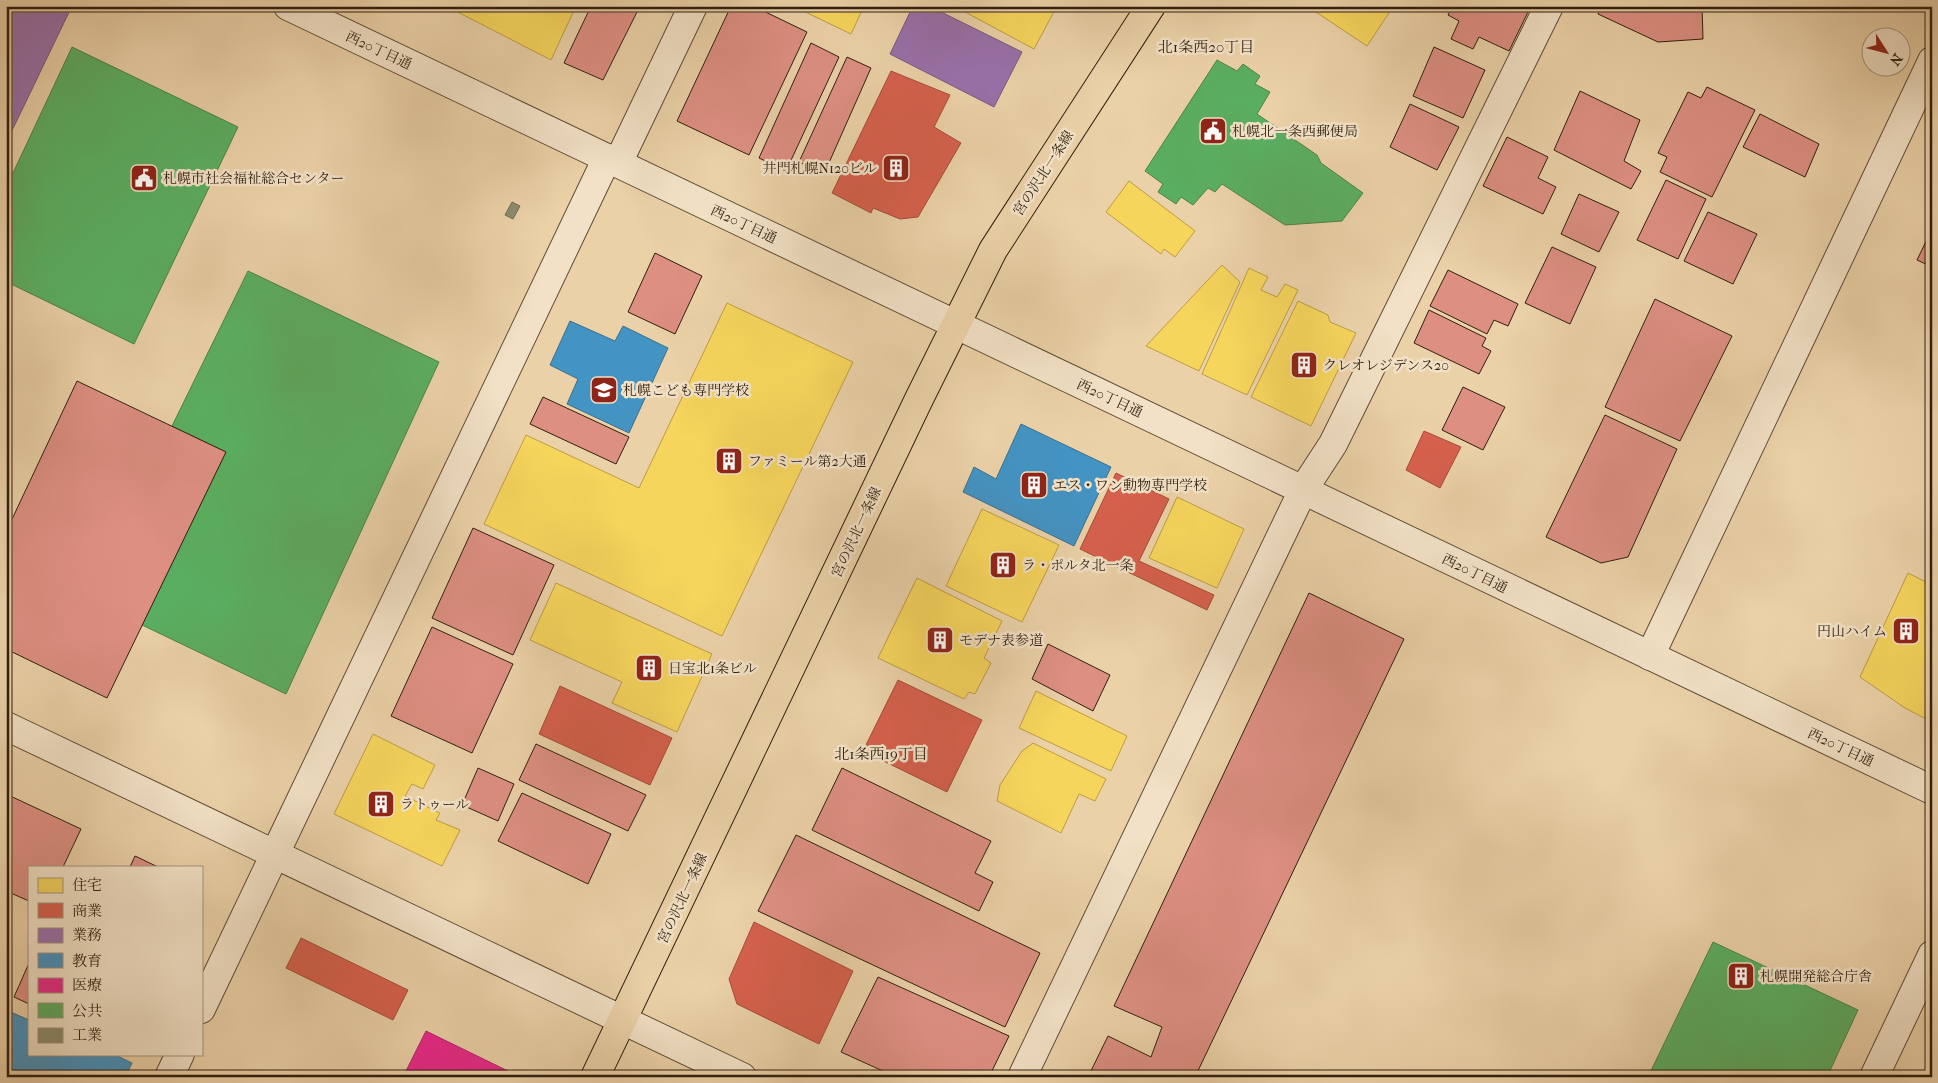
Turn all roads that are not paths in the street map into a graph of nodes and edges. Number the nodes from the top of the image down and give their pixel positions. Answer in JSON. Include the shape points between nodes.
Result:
{"nodes":[{"id":1,"x":288,"y":6,"type":"edge"},
{"id":2,"x":693,"y":6,"type":"edge"},
{"id":3,"x":1151,"y":6,"type":"edge"},
{"id":4,"x":1549,"y":6,"type":"edge"},
{"id":5,"x":1932,"y":61,"type":"edge"},
{"id":6,"x":612,"y":161,"type":"junction"},
{"id":7,"x":955,"y":324,"type":"junction"},
{"id":8,"x":1303,"y":490,"type":"junction"},
{"id":9,"x":1650,"y":656,"type":"junction"},
{"id":10,"x":6,"y":726,"type":"edge"},
{"id":11,"x":1932,"y":790,"type":"edge"},
{"id":12,"x":275,"y":854,"type":"junction"},
{"id":13,"x":1932,"y":955,"type":"edge"},
{"id":14,"x":202,"y":1007,"type":"edge"},
{"id":15,"x":623,"y":1020,"type":"junction"},
{"id":16,"x":179,"y":1056,"type":"edge"},
{"id":17,"x":169,"y":1077,"type":"edge"},
{"id":18,"x":595,"y":1077,"type":"edge"},
{"id":19,"x":742,"y":1077,"type":"edge"},
{"id":20,"x":1022,"y":1077,"type":"edge"},
{"id":21,"x":1874,"y":1077,"type":"edge"}],
"edges":[{"from":1,"to":6,"type":"street","name":"西20丁目通"},
{"from":2,"to":6,"type":"street"},
{"from":3,"to":7,"type":"main road","name":"宮の沢北一条線","via":[[993,250]]},
{"from":4,"to":8,"type":"street","via":[[1333,444]]},
{"from":5,"to":9,"type":"street"},
{"from":6,"to":7,"type":"street","name":"西20丁目通"},
{"from":6,"to":12,"type":"street"},
{"from":7,"to":8,"type":"street","name":"西20丁目通"},
{"from":7,"to":15,"type":"main road","name":"宮の沢北一条線"},
{"from":8,"to":9,"type":"street","name":"西20丁目通"},
{"from":8,"to":20,"type":"street"},
{"from":9,"to":11,"type":"street","name":"西20丁目通"},
{"from":10,"to":12,"type":"street"},
{"from":12,"to":14,"type":"street"},
{"from":12,"to":15,"type":"street"},
{"from":13,"to":21,"type":"street"},
{"from":15,"to":18,"type":"main road","name":"宮の沢北一条線"},
{"from":15,"to":19,"type":"street"},
{"from":16,"to":17,"type":"street"}]}
